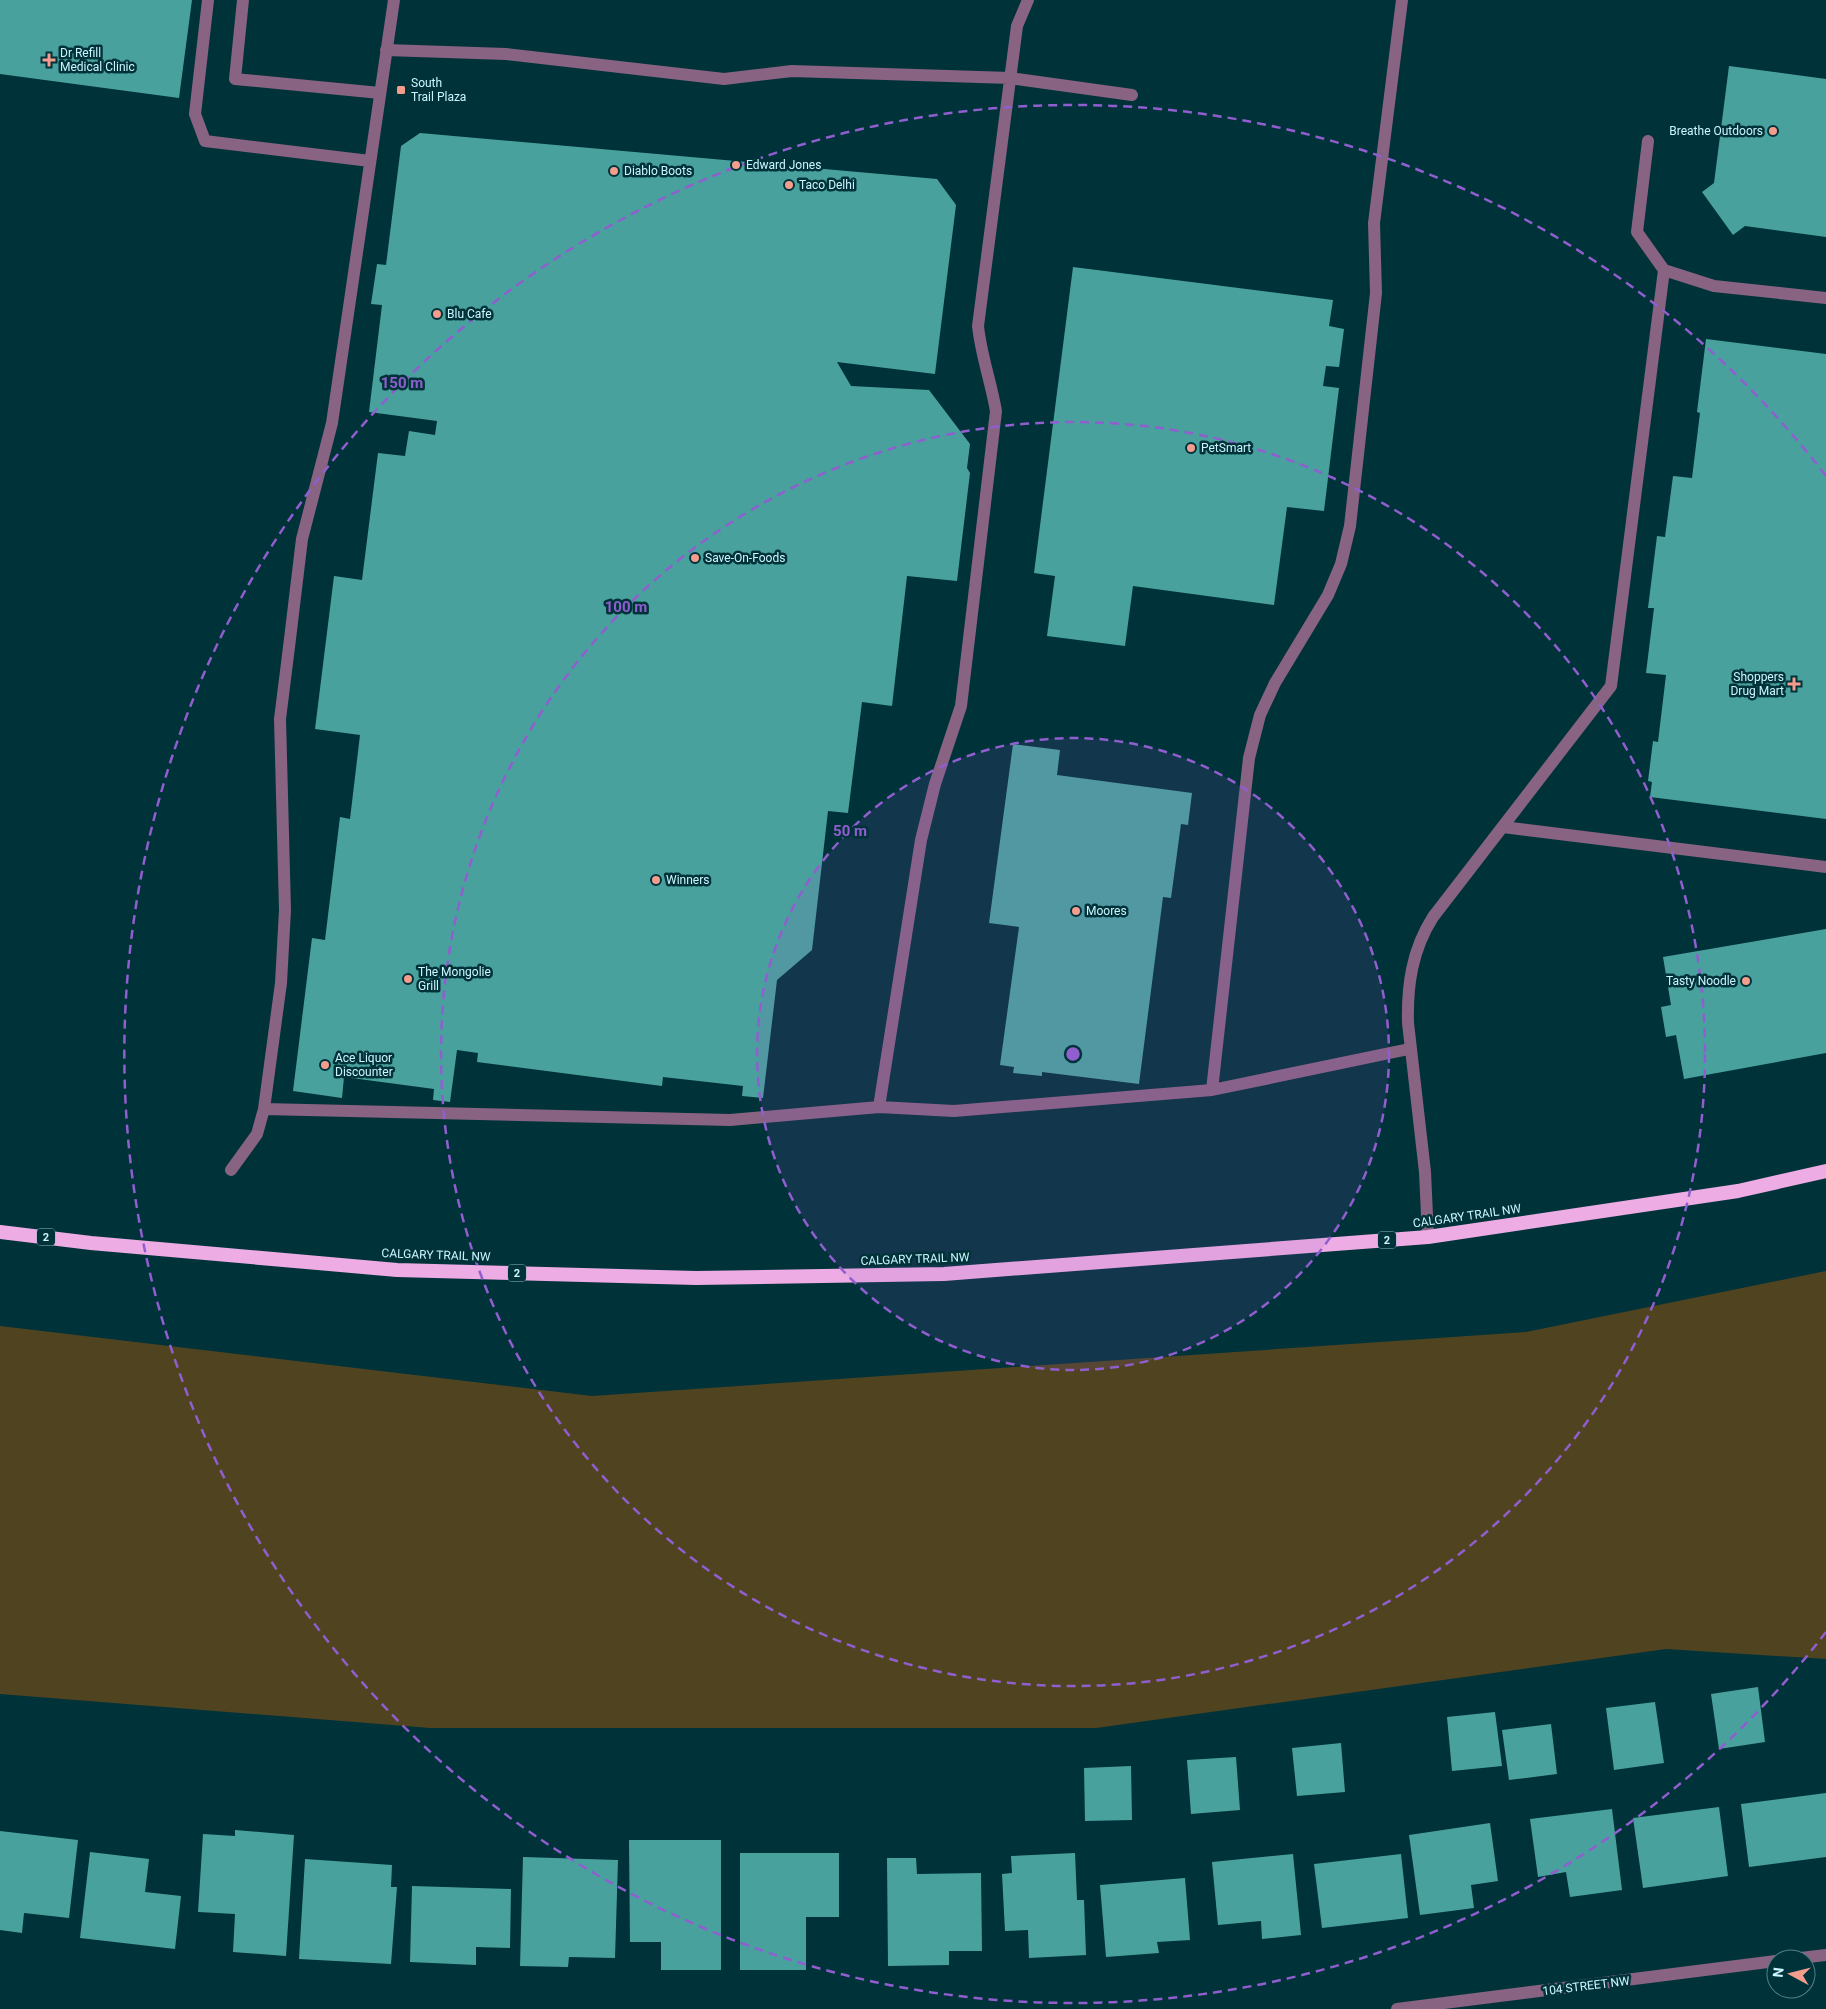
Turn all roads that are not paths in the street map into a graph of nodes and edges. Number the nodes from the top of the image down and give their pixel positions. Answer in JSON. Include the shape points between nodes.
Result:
{"nodes":[{"id":1,"x":208,"y":0,"type":"edge"},
{"id":2,"x":242,"y":0,"type":"edge"},
{"id":3,"x":394,"y":0,"type":"edge"},
{"id":4,"x":1028,"y":0,"type":"edge"},
{"id":5,"x":1402,"y":0,"type":"edge"},
{"id":6,"x":386,"y":50,"type":"junction"},
{"id":7,"x":1010,"y":78,"type":"junction"},
{"id":8,"x":380,"y":93,"type":"junction"},
{"id":9,"x":1132,"y":95,"type":"dead end"},
{"id":10,"x":1648,"y":141,"type":"dead end"},
{"id":11,"x":370,"y":161,"type":"junction"},
{"id":12,"x":1664,"y":270,"type":"junction"},
{"id":13,"x":1826,"y":298,"type":"edge"},
{"id":14,"x":1503,"y":827,"type":"junction"},
{"id":15,"x":1826,"y":867,"type":"edge"},
{"id":16,"x":1410,"y":1049,"type":"junction"},
{"id":17,"x":1212,"y":1090,"type":"junction"},
{"id":18,"x":879,"y":1107,"type":"junction"},
{"id":19,"x":264,"y":1109,"type":"junction"},
{"id":20,"x":232,"y":1170,"type":"dead end"},
{"id":21,"x":1826,"y":1171,"type":"edge"},
{"id":22,"x":0,"y":1232,"type":"edge"},
{"id":23,"x":1428,"y":1237,"type":"junction"},
{"id":24,"x":1766,"y":1962,"type":"edge"},
{"id":25,"x":1440,"y":2007,"type":"edge"},
{"id":26,"x":1397,"y":2009,"type":"edge"}],
"edges":[{"from":1,"to":11,"type":"street","via":[[195,114],[205,141]]},
{"from":2,"to":8,"type":"street","via":[[235,79]]},
{"from":3,"to":6,"type":"street"},
{"from":4,"to":7,"type":"street","via":[[1017,26]]},
{"from":5,"to":17,"type":"street","via":[[1374,223],[1376,292],[1350,526],[1341,564],[1328,595],[1275,683],[1260,715],[1249,758]]},
{"from":6,"to":7,"type":"street","via":[[506,54],[724,79],[792,71]]},
{"from":6,"to":8,"type":"street"},
{"from":7,"to":9,"type":"street"},
{"from":7,"to":18,"type":"street","via":[[978,326],[980,349],[996,411],[962,706],[935,784],[921,840]]},
{"from":8,"to":11,"type":"street"},
{"from":10,"to":12,"type":"street","via":[[1638,232]]},
{"from":11,"to":19,"type":"street","via":[[332,423],[302,538],[286,665],[280,719],[285,910],[281,983]]},
{"from":12,"to":13,"type":"street","via":[[1714,286]]},
{"from":12,"to":14,"type":"street","via":[[1612,686]]},
{"from":14,"to":15,"type":"street"},
{"from":14,"to":16,"type":"street","via":[[1423,934],[1413,963],[1408,1002]]},
{"from":16,"to":17,"type":"street"},
{"from":16,"to":23,"type":"street","via":[[1425,1172]]},
{"from":17,"to":18,"type":"street","via":[[954,1111]]},
{"from":18,"to":19,"type":"street","via":[[730,1120]]},
{"from":19,"to":20,"type":"street","via":[[257,1134]]},
{"from":21,"to":23,"type":"highway","name":"CALGARY TRAIL NW","number":"2","via":[[1738,1192]]},
{"from":22,"to":23,"type":"highway","name":"CALGARY TRAIL NW","number":"2","via":[[396,1270],[696,1278],[944,1274]]},
{"from":24,"to":25,"type":"street","name":"104 STREET NW"},
{"from":25,"to":26,"type":"street","name":"104 STREET NW"}]}
